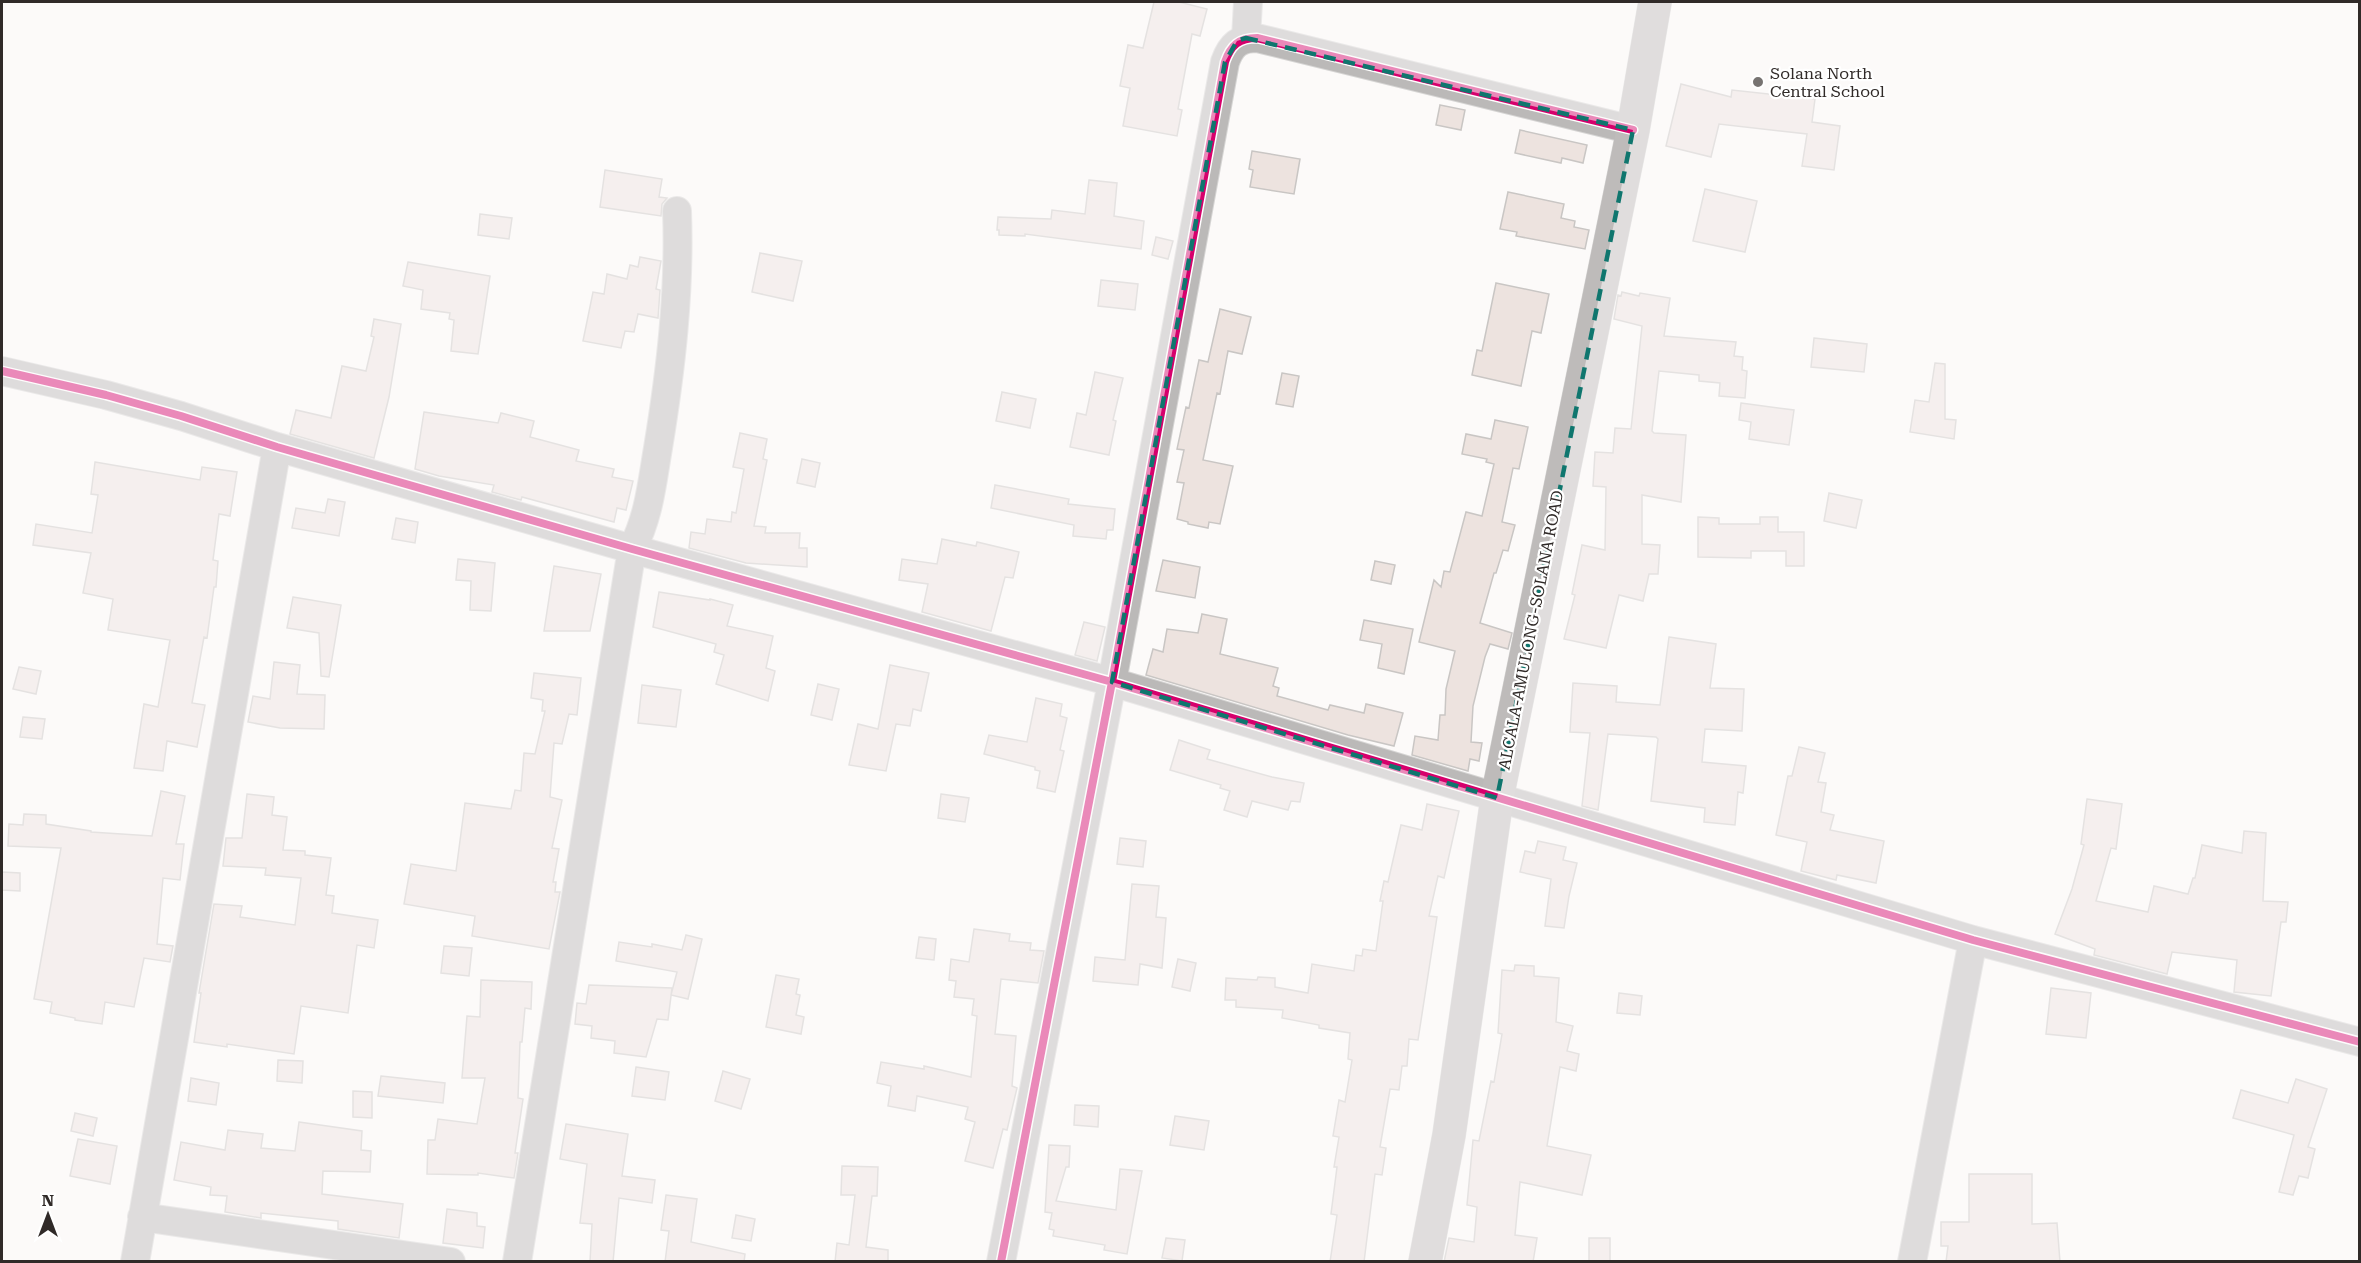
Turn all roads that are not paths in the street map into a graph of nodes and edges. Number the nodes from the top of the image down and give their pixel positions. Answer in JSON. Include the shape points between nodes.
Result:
{"nodes":[{"id":1,"x":1248,"y":2,"type":"edge"},
{"id":2,"x":1655,"y":2,"type":"edge"},
{"id":3,"x":1246,"y":38,"type":"junction"},
{"id":4,"x":1633,"y":130,"type":"junction"},
{"id":5,"x":676,"y":211,"type":"dead end"},
{"id":6,"x":2,"y":371,"type":"edge"},
{"id":7,"x":277,"y":447,"type":"junction"},
{"id":8,"x":632,"y":549,"type":"junction"},
{"id":9,"x":1112,"y":681,"type":"junction"},
{"id":10,"x":1497,"y":798,"type":"junction"},
{"id":11,"x":1973,"y":940,"type":"junction"},
{"id":12,"x":2360,"y":1042,"type":"edge"},
{"id":13,"x":142,"y":1217,"type":"junction"},
{"id":14,"x":135,"y":1262,"type":"edge"},
{"id":15,"x":451,"y":1262,"type":"edge"},
{"id":16,"x":517,"y":1262,"type":"edge"},
{"id":17,"x":1001,"y":1262,"type":"edge"},
{"id":18,"x":1425,"y":1262,"type":"edge"},
{"id":19,"x":1912,"y":1262,"type":"edge"}],
"edges":[{"from":1,"to":3,"type":"street"},
{"from":2,"to":4,"type":"main road","name":"ALCALA-AMULONG-SOLANA ROAD"},
{"from":3,"to":4,"type":"street","via":[[1294,46]]},
{"from":3,"to":9,"type":"street","via":[[1229,51],[1225,62]]},
{"from":4,"to":10,"type":"main road","name":"ALCALA-AMULONG-SOLANA ROAD"},
{"from":5,"to":8,"type":"street","via":[[679,256],[673,350],[648,508]]},
{"from":6,"to":7,"type":"street","via":[[106,395]]},
{"from":7,"to":8,"type":"street"},
{"from":7,"to":13,"type":"street"},
{"from":8,"to":9,"type":"street"},
{"from":8,"to":16,"type":"street"},
{"from":9,"to":10,"type":"street"},
{"from":9,"to":17,"type":"street"},
{"from":10,"to":11,"type":"street"},
{"from":10,"to":18,"type":"main road","name":"ALCALA-AMULONG-SOLANA ROAD","via":[[1449,1135]]},
{"from":11,"to":12,"type":"street"},
{"from":11,"to":19,"type":"street"},
{"from":13,"to":14,"type":"street"},
{"from":13,"to":15,"type":"street"}]}
